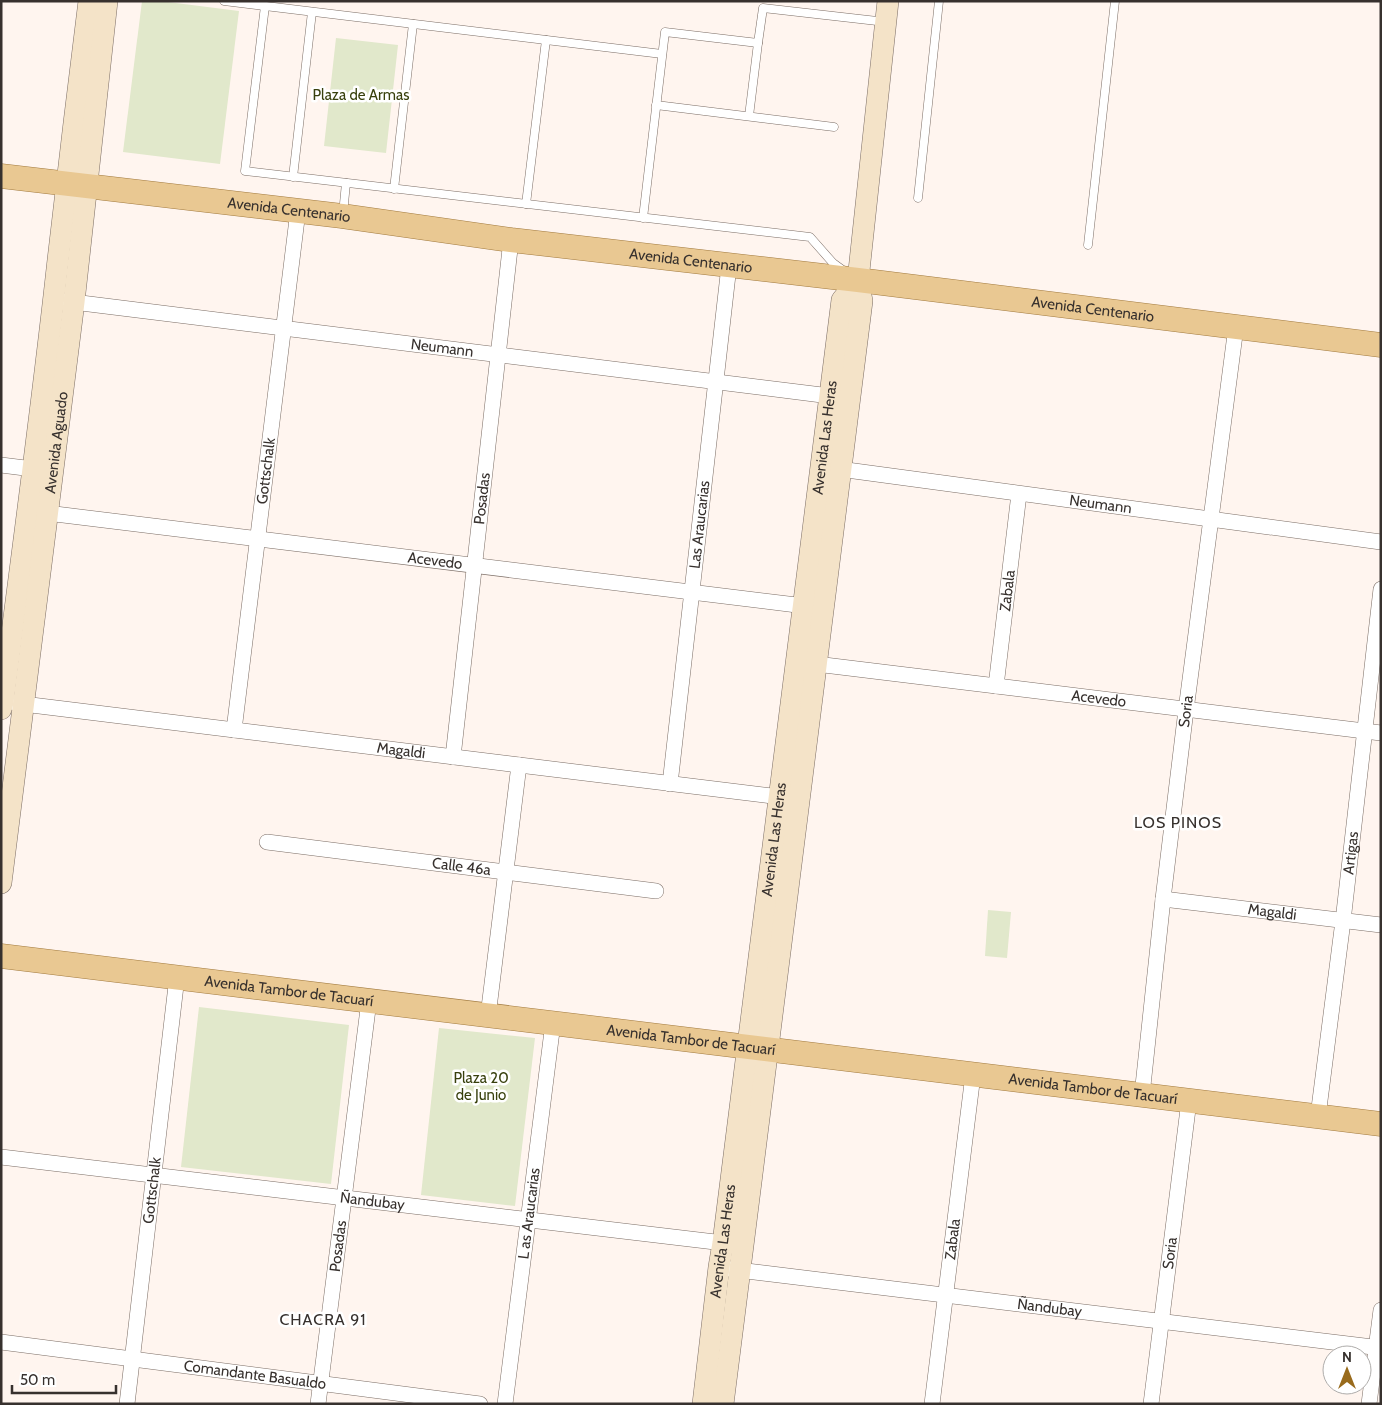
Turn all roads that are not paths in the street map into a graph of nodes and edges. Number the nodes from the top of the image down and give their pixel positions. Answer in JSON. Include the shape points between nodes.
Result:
{"nodes":[{"id":1,"x":89,"y":1,"type":"edge"},
{"id":2,"x":107,"y":1,"type":"edge"},
{"id":3,"x":224,"y":1,"type":"edge"},
{"id":4,"x":888,"y":1,"type":"edge"},
{"id":5,"x":939,"y":1,"type":"edge"},
{"id":6,"x":1115,"y":1,"type":"edge"},
{"id":7,"x":265,"y":6,"type":"junction"},
{"id":8,"x":312,"y":12,"type":"junction"},
{"id":9,"x":886,"y":22,"type":"junction"},
{"id":10,"x":413,"y":24,"type":"junction"},
{"id":11,"x":546,"y":40,"type":"junction"},
{"id":12,"x":758,"y":44,"type":"junction"},
{"id":13,"x":662,"y":54,"type":"junction"},
{"id":14,"x":656,"y":105,"type":"junction"},
{"id":15,"x":750,"y":116,"type":"junction"},
{"id":16,"x":834,"y":127,"type":"dead end"},
{"id":17,"x":1,"y":176,"type":"edge"},
{"id":18,"x":293,"y":177,"type":"junction"},
{"id":19,"x":346,"y":183,"type":"junction"},
{"id":20,"x":76,"y":185,"type":"junction"},
{"id":21,"x":394,"y":189,"type":"junction"},
{"id":22,"x":918,"y":198,"type":"dead end"},
{"id":23,"x":526,"y":204,"type":"junction"},
{"id":24,"x":298,"y":211,"type":"junction"},
{"id":25,"x":342,"y":216,"type":"junction"},
{"id":26,"x":643,"y":218,"type":"junction"},
{"id":27,"x":511,"y":240,"type":"junction"},
{"id":28,"x":1088,"y":245,"type":"dead end"},
{"id":29,"x":729,"y":266,"type":"junction"},
{"id":30,"x":858,"y":280,"type":"junction"},
{"id":31,"x":64,"y":300,"type":"junction"},
{"id":32,"x":284,"y":328,"type":"junction"},
{"id":33,"x":1236,"y":328,"type":"junction"},
{"id":34,"x":1381,"y":345,"type":"edge"},
{"id":35,"x":499,"y":355,"type":"junction"},
{"id":36,"x":716,"y":382,"type":"junction"},
{"id":37,"x":830,"y":396,"type":"junction"},
{"id":38,"x":1,"y":465,"type":"edge"},
{"id":39,"x":830,"y":468,"type":"junction"},
{"id":40,"x":42,"y":470,"type":"junction"},
{"id":41,"x":1019,"y":494,"type":"junction"},
{"id":42,"x":47,"y":513,"type":"junction"},
{"id":43,"x":1212,"y":520,"type":"junction"},
{"id":44,"x":258,"y":539,"type":"junction"},
{"id":45,"x":1381,"y":542,"type":"edge"},
{"id":46,"x":475,"y":566,"type":"junction"},
{"id":47,"x":1381,"y":589,"type":"edge"},
{"id":48,"x":692,"y":593,"type":"junction"},
{"id":49,"x":813,"y":607,"type":"junction"},
{"id":50,"x":816,"y":664,"type":"junction"},
{"id":51,"x":996,"y":686,"type":"junction"},
{"id":52,"x":9,"y":705,"type":"edge"},
{"id":53,"x":1186,"y":710,"type":"junction"},
{"id":54,"x":234,"y":730,"type":"junction"},
{"id":55,"x":1364,"y":731,"type":"junction"},
{"id":56,"x":1381,"y":733,"type":"edge"},
{"id":57,"x":453,"y":757,"type":"junction"},
{"id":58,"x":519,"y":765,"type":"junction"},
{"id":59,"x":670,"y":784,"type":"junction"},
{"id":60,"x":789,"y":798,"type":"junction"},
{"id":61,"x":267,"y":842,"type":"dead end"},
{"id":62,"x":506,"y":872,"type":"junction"},
{"id":63,"x":1,"y":883,"type":"edge"},
{"id":64,"x":656,"y":891,"type":"dead end"},
{"id":65,"x":1163,"y":900,"type":"junction"},
{"id":66,"x":1343,"y":921,"type":"junction"},
{"id":67,"x":1381,"y":926,"type":"edge"},
{"id":68,"x":1,"y":956,"type":"edge"},
{"id":69,"x":177,"y":977,"type":"junction"},
{"id":70,"x":369,"y":1001,"type":"junction"},
{"id":71,"x":488,"y":1016,"type":"junction"},
{"id":72,"x":553,"y":1023,"type":"junction"},
{"id":73,"x":758,"y":1048,"type":"junction"},
{"id":74,"x":973,"y":1075,"type":"junction"},
{"id":75,"x":1142,"y":1095,"type":"junction"},
{"id":76,"x":1189,"y":1101,"type":"junction"},
{"id":77,"x":1318,"y":1116,"type":"junction"},
{"id":78,"x":1381,"y":1124,"type":"edge"},
{"id":79,"x":1,"y":1157,"type":"edge"},
{"id":80,"x":154,"y":1175,"type":"junction"},
{"id":81,"x":344,"y":1198,"type":"junction"},
{"id":82,"x":528,"y":1221,"type":"junction"},
{"id":83,"x":733,"y":1245,"type":"junction"},
{"id":84,"x":729,"y":1268,"type":"junction"},
{"id":85,"x":945,"y":1295,"type":"junction"},
{"id":86,"x":1381,"y":1310,"type":"edge"},
{"id":87,"x":1161,"y":1321,"type":"junction"},
{"id":88,"x":1,"y":1342,"type":"edge"},
{"id":89,"x":1378,"y":1348,"type":"edge"},
{"id":90,"x":132,"y":1359,"type":"junction"},
{"id":91,"x":321,"y":1383,"type":"junction"},
{"id":92,"x":127,"y":1404,"type":"edge"},
{"id":93,"x":318,"y":1404,"type":"edge"},
{"id":94,"x":480,"y":1404,"type":"edge"},
{"id":95,"x":505,"y":1404,"type":"edge"},
{"id":96,"x":703,"y":1404,"type":"edge"},
{"id":97,"x":723,"y":1404,"type":"edge"},
{"id":98,"x":932,"y":1404,"type":"edge"},
{"id":99,"x":1152,"y":1404,"type":"edge"},
{"id":100,"x":1369,"y":1404,"type":"edge"}],
"edges":[{"from":1,"to":20,"type":"main road","name":"Avenida Aguado"},
{"from":2,"to":20,"type":"main road","name":"Avenida Aguado"},
{"from":3,"to":7,"type":"lane"},
{"from":4,"to":9,"type":"main road","name":"Avenida Las Heras"},
{"from":5,"to":22,"type":"lane"},
{"from":6,"to":28,"type":"lane"},
{"from":7,"to":8,"type":"lane"},
{"from":7,"to":18,"type":"lane","via":[[245,171]]},
{"from":8,"to":10,"type":"lane"},
{"from":8,"to":18,"type":"lane"},
{"from":9,"to":12,"type":"lane","via":[[763,8]]},
{"from":9,"to":30,"type":"main road","name":"Avenida Las Heras"},
{"from":10,"to":11,"type":"lane"},
{"from":10,"to":21,"type":"lane"},
{"from":11,"to":13,"type":"lane"},
{"from":11,"to":23,"type":"lane"},
{"from":12,"to":13,"type":"lane","via":[[665,32]]},
{"from":12,"to":15,"type":"lane"},
{"from":13,"to":14,"type":"lane"},
{"from":14,"to":15,"type":"lane"},
{"from":14,"to":26,"type":"lane"},
{"from":15,"to":16,"type":"lane"},
{"from":17,"to":20,"type":"main road","name":"Avenida Centenario"},
{"from":18,"to":19,"type":"lane"},
{"from":19,"to":21,"type":"lane"},
{"from":19,"to":25,"type":"lane"},
{"from":20,"to":24,"type":"main road","name":"Avenida Centenario"},
{"from":20,"to":31,"type":"main road","name":"Avenida Aguado"},
{"from":21,"to":23,"type":"lane"},
{"from":23,"to":26,"type":"lane"},
{"from":24,"to":25,"type":"main road","name":"Avenida Centenario"},
{"from":24,"to":32,"type":"street","name":"Gottschalk"},
{"from":25,"to":27,"type":"main road","name":"Avenida Centenario"},
{"from":26,"to":30,"type":"lane","via":[[810,237],[833,263]]},
{"from":27,"to":29,"type":"main road","name":"Avenida Centenario"},
{"from":27,"to":35,"type":"street","name":"Posadas"},
{"from":29,"to":30,"type":"main road","name":"Avenida Centenario"},
{"from":29,"to":36,"type":"street","name":"Las Araucarias"},
{"from":30,"to":33,"type":"main road","name":"Avenida Centenario"},
{"from":30,"to":37,"type":"main road","name":"Avenida Las Heras","via":[[842,300]]},
{"from":30,"to":39,"type":"main road","name":"Avenida Las Heras","via":[[862,300]]},
{"from":31,"to":32,"type":"street","name":"Neumann"},
{"from":31,"to":40,"type":"main road","name":"Avenida Aguado"},
{"from":32,"to":35,"type":"street","name":"Neumann"},
{"from":32,"to":44,"type":"street","name":"Gottschalk"},
{"from":33,"to":34,"type":"main road","name":"Avenida Centenario"},
{"from":33,"to":43,"type":"street","name":"Soria"},
{"from":35,"to":36,"type":"street","name":"Neumann"},
{"from":35,"to":46,"type":"street","name":"Posadas"},
{"from":36,"to":37,"type":"street","name":"Neumann"},
{"from":36,"to":48,"type":"street","name":"Las Araucarias"},
{"from":37,"to":39,"type":"main road","name":"Avenida Las Heras"},
{"from":38,"to":40,"type":"street"},
{"from":39,"to":41,"type":"street","name":"Neumann"},
{"from":39,"to":49,"type":"main road","name":"Avenida Las Heras"},
{"from":40,"to":42,"type":"main road","name":"Avenida Aguado"},
{"from":40,"to":52,"type":"main road","name":"Avenida Aguado"},
{"from":41,"to":43,"type":"street","name":"Neumann"},
{"from":41,"to":51,"type":"street","name":"Zabala"},
{"from":42,"to":44,"type":"street","name":"Acevedo"},
{"from":42,"to":52,"type":"main road","name":"Avenida Aguado"},
{"from":43,"to":45,"type":"street","name":"Neumann"},
{"from":43,"to":53,"type":"street","name":"Soria"},
{"from":44,"to":46,"type":"street","name":"Acevedo"},
{"from":44,"to":54,"type":"street","name":"Gottschalk"},
{"from":46,"to":48,"type":"street","name":"Acevedo"},
{"from":46,"to":57,"type":"street","name":"Posadas"},
{"from":47,"to":55,"type":"street","name":"Artigas"},
{"from":48,"to":49,"type":"street","name":"Acevedo"},
{"from":48,"to":59,"type":"street","name":"Las Araucarias"},
{"from":49,"to":50,"type":"main road","name":"Avenida Las Heras"},
{"from":49,"to":60,"type":"main road","name":"Avenida Las Heras"},
{"from":50,"to":51,"type":"street","name":"Acevedo"},
{"from":50,"to":60,"type":"main road","name":"Avenida Las Heras"},
{"from":51,"to":53,"type":"street","name":"Acevedo"},
{"from":52,"to":54,"type":"street","name":"Magaldi"},
{"from":52,"to":63,"type":"main road","name":"Avenida Aguado"},
{"from":53,"to":55,"type":"street","name":"Acevedo"},
{"from":53,"to":65,"type":"street","name":"Soria"},
{"from":54,"to":57,"type":"street","name":"Magaldi"},
{"from":55,"to":56,"type":"street","name":"Acevedo"},
{"from":55,"to":66,"type":"street","name":"Artigas"},
{"from":57,"to":58,"type":"street","name":"Magaldi"},
{"from":58,"to":59,"type":"street","name":"Magaldi"},
{"from":58,"to":62,"type":"street"},
{"from":59,"to":60,"type":"street","name":"Magaldi"},
{"from":60,"to":73,"type":"main road","name":"Avenida Las Heras"},
{"from":61,"to":62,"type":"street","name":"Calle 46a"},
{"from":62,"to":64,"type":"street","name":"Calle 46a"},
{"from":62,"to":71,"type":"street"},
{"from":65,"to":66,"type":"street","name":"Magaldi"},
{"from":65,"to":75,"type":"street","name":"Soria"},
{"from":66,"to":67,"type":"street","name":"Magaldi"},
{"from":66,"to":77,"type":"street","name":"Artigas"},
{"from":68,"to":69,"type":"main road","name":"Avenida Tambor de Tacuarí"},
{"from":69,"to":70,"type":"main road","name":"Avenida Tambor de Tacuarí"},
{"from":69,"to":80,"type":"street","name":"Gottschalk"},
{"from":70,"to":71,"type":"main road","name":"Avenida Tambor de Tacuarí"},
{"from":70,"to":81,"type":"street","name":"Posadas"},
{"from":71,"to":72,"type":"main road","name":"Avenida Tambor de Tacuarí"},
{"from":72,"to":73,"type":"main road","name":"Avenida Tambor de Tacuarí"},
{"from":72,"to":82,"type":"street","name":"L as Araucarias"},
{"from":73,"to":74,"type":"main road","name":"Avenida Tambor de Tacuarí"},
{"from":73,"to":83,"type":"main road","name":"Avenida Las Heras"},
{"from":74,"to":75,"type":"main road","name":"Avenida Tambor de Tacuarí"},
{"from":74,"to":85,"type":"street","name":"Zabala"},
{"from":75,"to":76,"type":"main road","name":"Avenida Tambor de Tacuarí"},
{"from":76,"to":77,"type":"main road","name":"Avenida Tambor de Tacuarí"},
{"from":76,"to":87,"type":"street","name":"Soria"},
{"from":77,"to":78,"type":"main road","name":"Avenida Tambor de Tacuarí"},
{"from":79,"to":80,"type":"street","name":"Ñandubay"},
{"from":80,"to":81,"type":"street","name":"Ñandubay"},
{"from":80,"to":90,"type":"street","name":"Gottschalk"},
{"from":81,"to":82,"type":"street","name":"Ñandubay"},
{"from":81,"to":91,"type":"street","name":"Posadas"},
{"from":82,"to":83,"type":"street","name":"Ñandubay"},
{"from":82,"to":95,"type":"street","name":"L as Araucarias"},
{"from":83,"to":84,"type":"main road","name":"Avenida Las Heras"},
{"from":84,"to":85,"type":"street","name":"Ñandubay"},
{"from":84,"to":96,"type":"main road","name":"Avenida Las Heras"},
{"from":84,"to":97,"type":"main road","name":"Avenida Las Heras"},
{"from":85,"to":87,"type":"street","name":"Ñandubay"},
{"from":85,"to":98,"type":"street","name":"Zabala"},
{"from":86,"to":89,"type":"street"},
{"from":87,"to":89,"type":"street","name":"Ñandubay"},
{"from":87,"to":99,"type":"street","name":"Soria"},
{"from":88,"to":90,"type":"street","name":"Comandante Basualdo"},
{"from":89,"to":100,"type":"street"},
{"from":90,"to":91,"type":"street","name":"Comandante Basualdo"},
{"from":90,"to":92,"type":"street","name":"Gottschalk"},
{"from":91,"to":93,"type":"street","name":"Posadas"},
{"from":91,"to":94,"type":"street","name":"Comandante Basualdo"}]}
